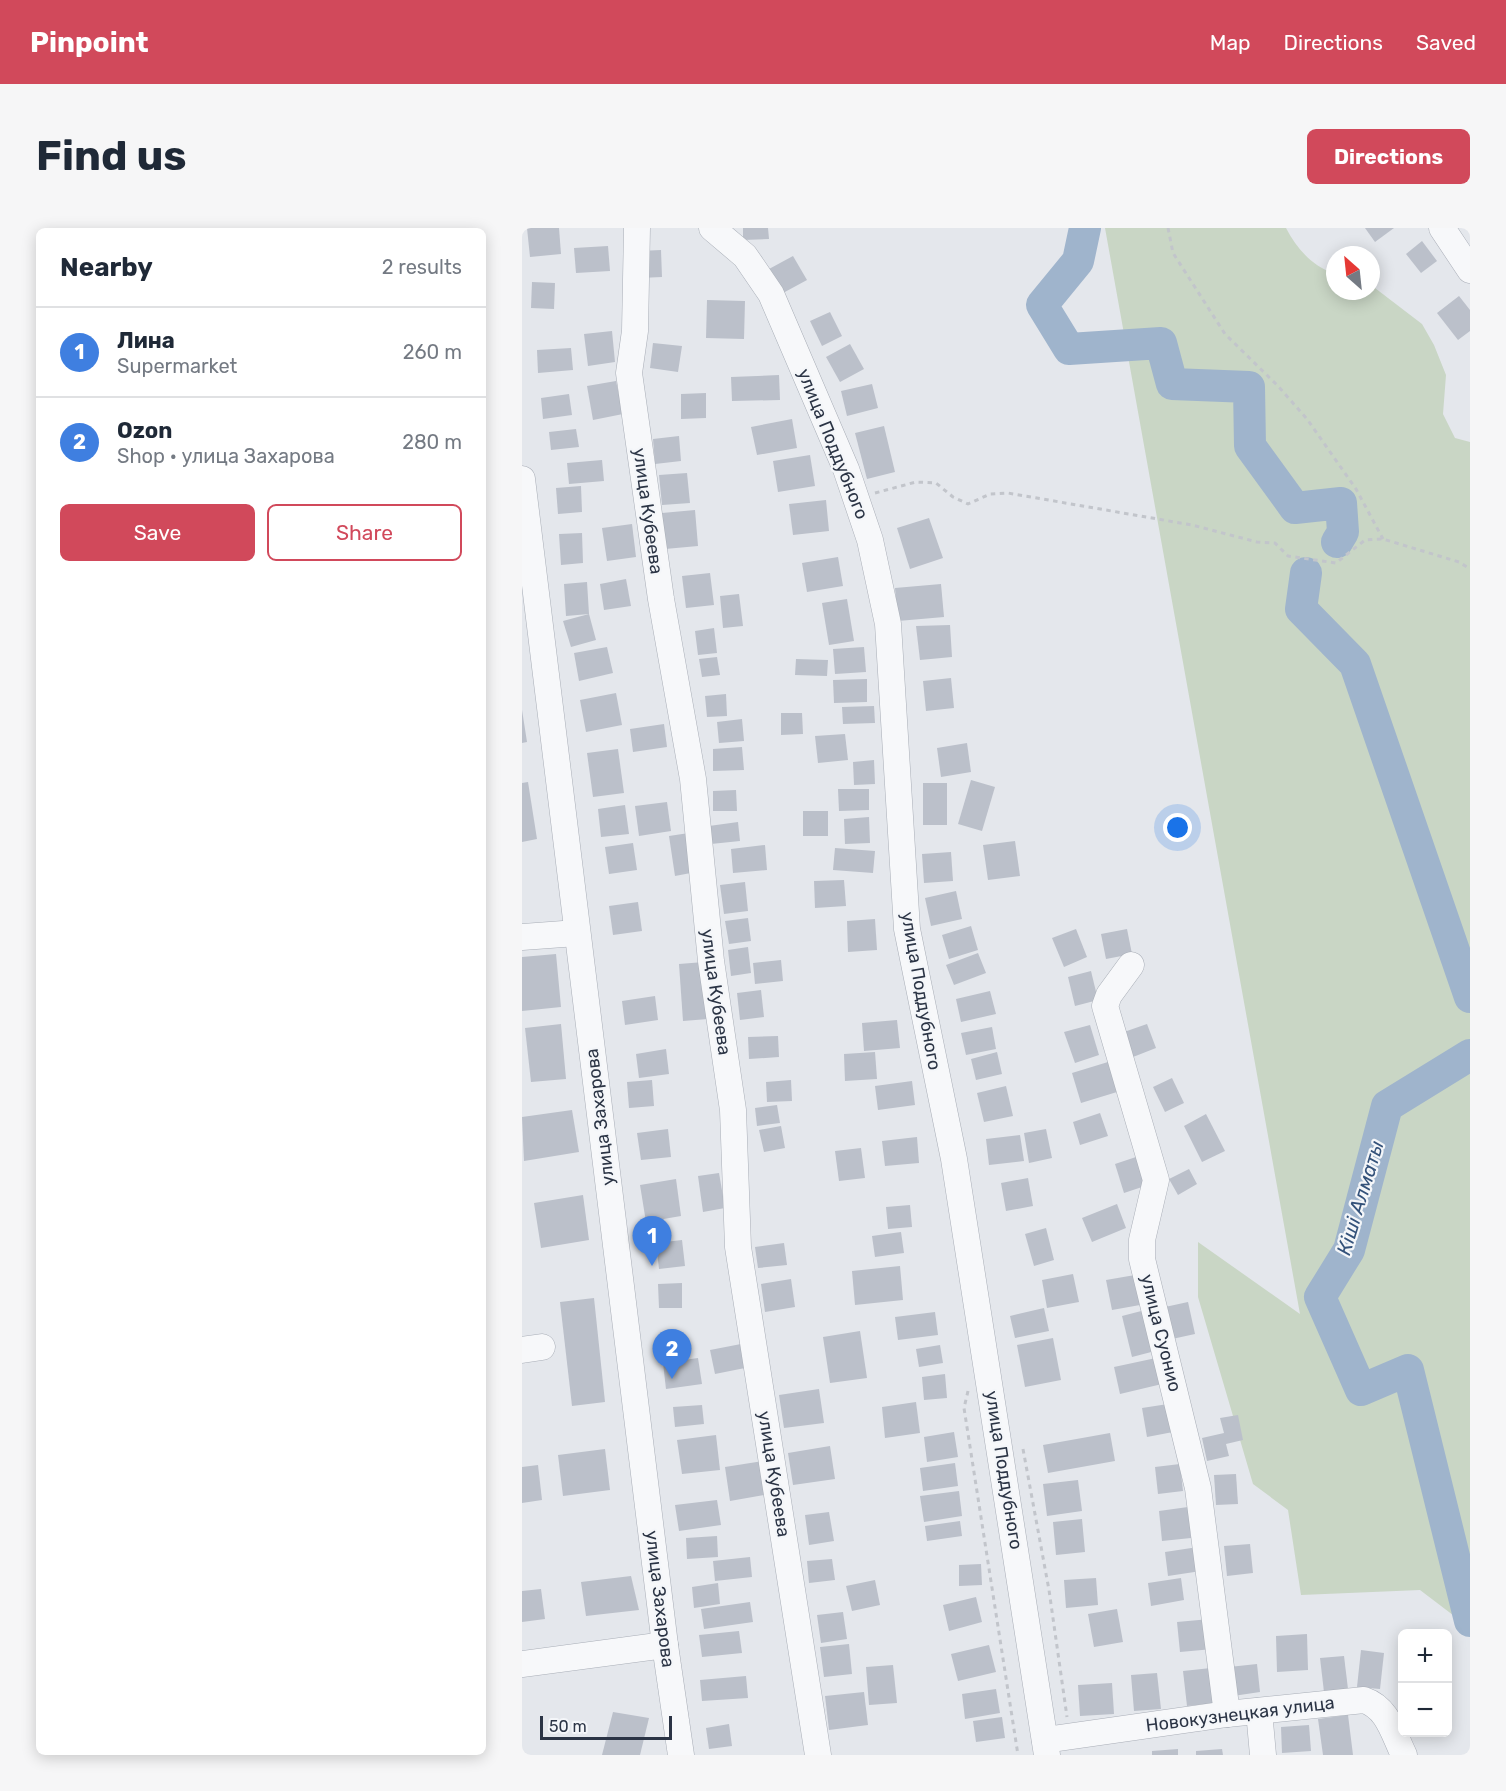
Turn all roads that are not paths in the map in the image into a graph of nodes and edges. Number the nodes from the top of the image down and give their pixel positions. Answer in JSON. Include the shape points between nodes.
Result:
{"nodes":[{"id":1,"x":637,"y":228,"type":"edge"},
{"id":2,"x":712,"y":228,"type":"edge"},
{"id":3,"x":1442,"y":228,"type":"edge"},
{"id":4,"x":1470,"y":270,"type":"edge"},
{"id":5,"x":522,"y":485,"type":"edge"},
{"id":6,"x":578,"y":933,"type":"junction"},
{"id":7,"x":522,"y":937,"type":"edge"},
{"id":8,"x":1131,"y":965,"type":"dead end"},
{"id":9,"x":665,"y":1645,"type":"junction"},
{"id":10,"x":522,"y":1664,"type":"edge"},
{"id":11,"x":1258,"y":1711,"type":"junction"},
{"id":12,"x":1227,"y":1714,"type":"junction"},
{"id":13,"x":1046,"y":1747,"type":"edge"},
{"id":14,"x":681,"y":1755,"type":"edge"},
{"id":15,"x":818,"y":1755,"type":"edge"},
{"id":16,"x":1263,"y":1755,"type":"edge"},
{"id":17,"x":1404,"y":1755,"type":"edge"}],
"edges":[{"from":1,"to":15,"type":"street","name":"улица Кубеева","via":[[635,331],[629,373],[661,599],[693,779],[711,960],[733,1110],[738,1247]]},
{"from":2,"to":13,"type":"street","name":"улица Поддубного","via":[[745,256],[771,294],[846,469],[870,540],[888,624],[907,928],[954,1159]]},
{"from":3,"to":4,"type":"street"},
{"from":5,"to":6,"type":"street","name":"улица Захарова"},
{"from":6,"to":7,"type":"street"},
{"from":6,"to":9,"type":"street","name":"улица Захарова"},
{"from":8,"to":12,"type":"street","name":"улица Суонио","via":[[1105,1006],[1156,1180],[1142,1240],[1142,1259],[1198,1488]]},
{"from":9,"to":10,"type":"street"},
{"from":9,"to":14,"type":"street","name":"улица Захарова"},
{"from":11,"to":12,"type":"street","name":"Новокузнецкая улица"},
{"from":11,"to":16,"type":"street"},
{"from":11,"to":17,"type":"street","name":"Новокузнецкая улица","via":[[1364,1700],[1377,1704],[1384,1712]]},
{"from":12,"to":13,"type":"street","name":"Новокузнецкая улица"}]}
